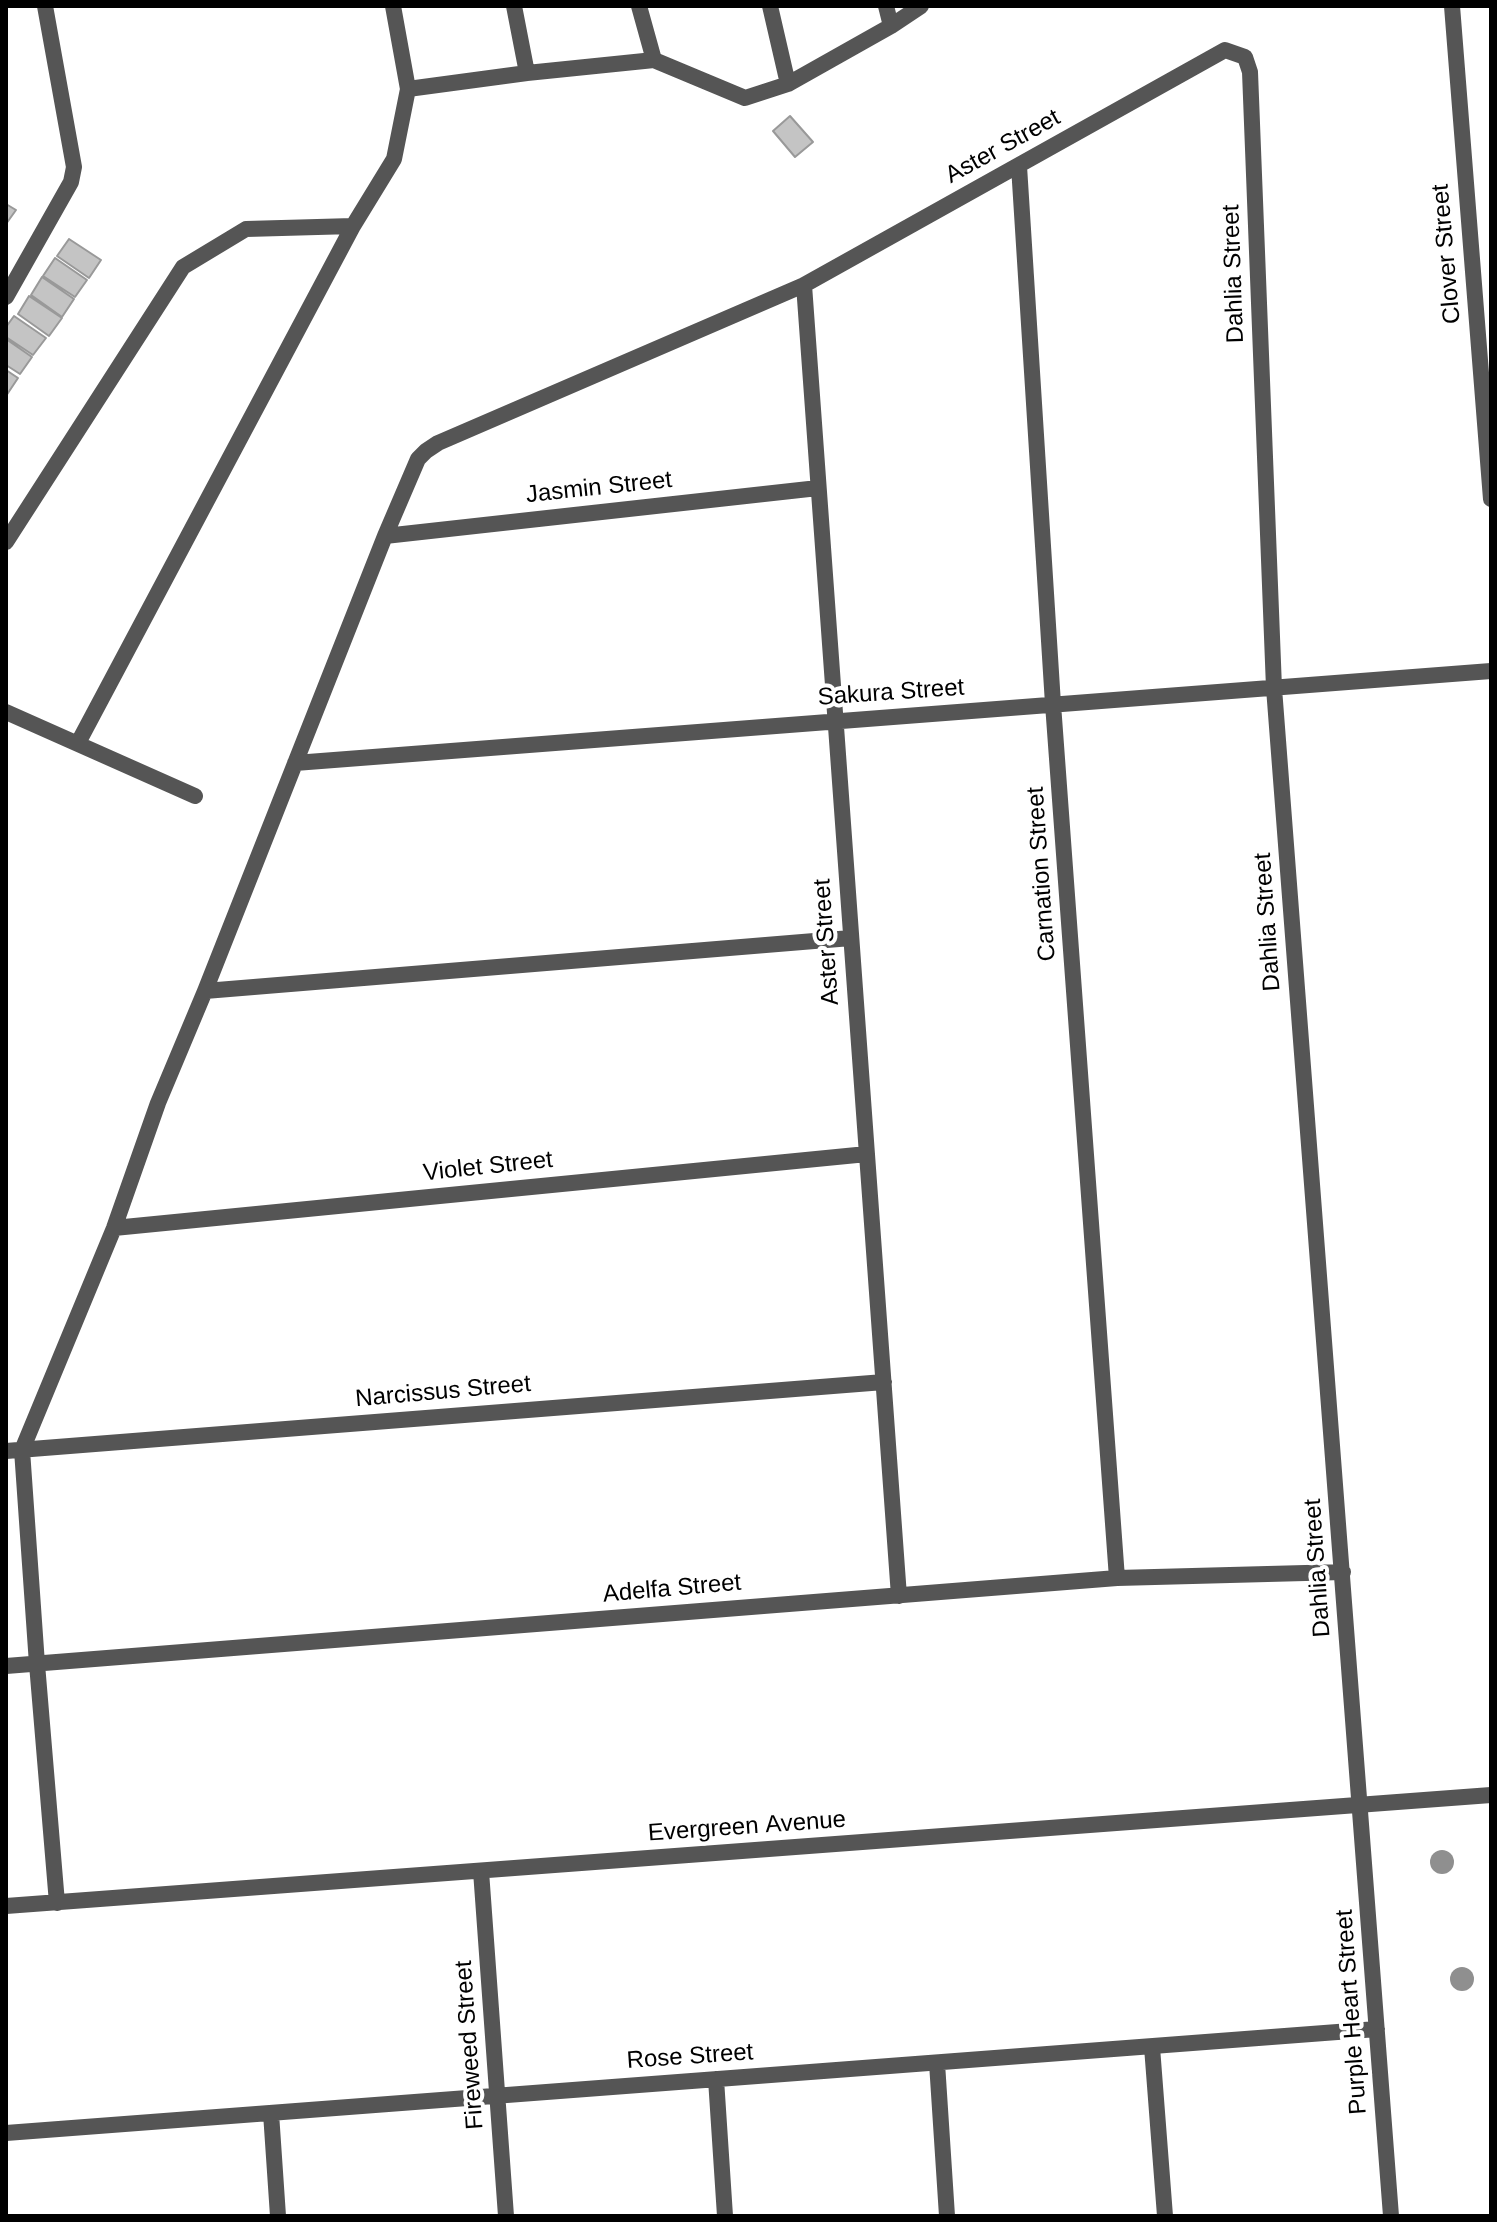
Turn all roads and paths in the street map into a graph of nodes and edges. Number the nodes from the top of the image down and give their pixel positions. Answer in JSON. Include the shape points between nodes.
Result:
{"nodes":[{"id":1,"x":45,"y":6,"type":"edge"},
{"id":2,"x":393,"y":6,"type":"edge"},
{"id":3,"x":514,"y":6,"type":"edge"},
{"id":4,"x":639,"y":6,"type":"edge"},
{"id":5,"x":770,"y":6,"type":"edge"},
{"id":6,"x":886,"y":6,"type":"edge"},
{"id":7,"x":921,"y":6,"type":"edge"},
{"id":8,"x":1452,"y":6,"type":"edge"},
{"id":9,"x":891,"y":26,"type":"junction"},
{"id":10,"x":1225,"y":50,"type":"joint"},
{"id":11,"x":654,"y":60,"type":"junction"},
{"id":12,"x":527,"y":73,"type":"junction"},
{"id":13,"x":788,"y":84,"type":"junction"},
{"id":14,"x":408,"y":89,"type":"junction"},
{"id":15,"x":1019,"y":166,"type":"junction"},
{"id":16,"x":353,"y":226,"type":"junction"},
{"id":17,"x":804,"y":285,"type":"junction"},
{"id":18,"x":6,"y":297,"type":"edge"},
{"id":19,"x":818,"y":488,"type":"junction"},
{"id":20,"x":1491,"y":499,"type":"edge"},
{"id":21,"x":385,"y":536,"type":"junction"},
{"id":22,"x":6,"y":542,"type":"edge"},
{"id":23,"x":1491,"y":671,"type":"edge"},
{"id":24,"x":1274,"y":688,"type":"junction"},
{"id":25,"x":1053,"y":704,"type":"junction"},
{"id":26,"x":6,"y":712,"type":"edge"},
{"id":27,"x":836,"y":721,"type":"junction"},
{"id":28,"x":78,"y":743,"type":"junction"},
{"id":29,"x":295,"y":763,"type":"junction"},
{"id":30,"x":195,"y":796,"type":"dead end"},
{"id":31,"x":851,"y":938,"type":"junction"},
{"id":32,"x":205,"y":991,"type":"junction"},
{"id":33,"x":867,"y":1154,"type":"junction"},
{"id":34,"x":114,"y":1228,"type":"junction"},
{"id":35,"x":884,"y":1382,"type":"junction"},
{"id":36,"x":14,"y":1450,"type":"edge"},
{"id":37,"x":1343,"y":1572,"type":"junction"},
{"id":38,"x":1117,"y":1578,"type":"junction"},
{"id":39,"x":899,"y":1596,"type":"junction"},
{"id":40,"x":37,"y":1664,"type":"junction"},
{"id":41,"x":6,"y":1666,"type":"edge"},
{"id":42,"x":1491,"y":1795,"type":"edge"},
{"id":43,"x":1361,"y":1805,"type":"junction"},
{"id":44,"x":481,"y":1871,"type":"junction"},
{"id":45,"x":57,"y":1903,"type":"junction"},
{"id":46,"x":6,"y":1906,"type":"edge"},
{"id":47,"x":1377,"y":2029,"type":"junction"},
{"id":48,"x":1152,"y":2047,"type":"junction"},
{"id":49,"x":937,"y":2063,"type":"junction"},
{"id":50,"x":716,"y":2079,"type":"junction"},
{"id":51,"x":497,"y":2096,"type":"junction"},
{"id":52,"x":271,"y":2113,"type":"junction"},
{"id":53,"x":6,"y":2133,"type":"edge"},
{"id":54,"x":278,"y":2216,"type":"edge"},
{"id":55,"x":506,"y":2216,"type":"edge"},
{"id":56,"x":725,"y":2216,"type":"edge"},
{"id":57,"x":947,"y":2216,"type":"edge"},
{"id":58,"x":1165,"y":2216,"type":"edge"},
{"id":59,"x":1391,"y":2216,"type":"edge"}],
"edges":[{"from":1,"to":18,"type":"street","via":[[74,167],[71,182]]},
{"from":2,"to":14,"type":"street"},
{"from":3,"to":12,"type":"street"},
{"from":4,"to":11,"type":"street"},
{"from":5,"to":13,"type":"street"},
{"from":6,"to":9,"type":"street"},
{"from":7,"to":9,"type":"street"},
{"from":8,"to":20,"type":"street","name":"Clover Street"},
{"from":9,"to":13,"type":"street"},
{"from":10,"to":15,"type":"street","name":"Aster Street"},
{"from":10,"to":24,"type":"street","name":"Dahlia Street","via":[[1245,57],[1250,72]]},
{"from":11,"to":12,"type":"street"},
{"from":11,"to":13,"type":"street","via":[[745,98]]},
{"from":12,"to":14,"type":"street"},
{"from":14,"to":16,"type":"street","via":[[394,159]]},
{"from":15,"to":17,"type":"street","name":"Aster Street"},
{"from":15,"to":25,"type":"street","name":"Carnation Street"},
{"from":16,"to":22,"type":"street","via":[[246,229],[183,267]]},
{"from":16,"to":28,"type":"street"},
{"from":17,"to":19,"type":"street","name":"Aster Street"},
{"from":17,"to":21,"type":"street","name":"Aster Street","via":[[438,443],[418,459]]},
{"from":19,"to":21,"type":"street","name":"Jasmin Street"},
{"from":19,"to":27,"type":"street","name":"Aster Street"},
{"from":21,"to":29,"type":"street","name":"Aster Street"},
{"from":23,"to":24,"type":"street","name":"Sakura Street"},
{"from":24,"to":25,"type":"street","name":"Sakura Street"},
{"from":24,"to":37,"type":"street","name":"Dahlia Street"},
{"from":25,"to":27,"type":"street","name":"Sakura Street"},
{"from":25,"to":38,"type":"street","name":"Carnation Street"},
{"from":26,"to":28,"type":"street"},
{"from":27,"to":29,"type":"street","name":"Sakura Street"},
{"from":27,"to":31,"type":"street","name":"Aster Street"},
{"from":28,"to":30,"type":"street"},
{"from":29,"to":32,"type":"street","name":"Aster Street"},
{"from":31,"to":32,"type":"street"},
{"from":31,"to":33,"type":"street","name":"Aster Street"},
{"from":32,"to":34,"type":"street","name":"Aster Street"},
{"from":33,"to":34,"type":"street","name":"Violet Street"},
{"from":33,"to":35,"type":"street","name":"Aster Street"},
{"from":34,"to":36,"type":"street","name":"Aster Street"},
{"from":35,"to":36,"type":"street","name":"Narcissus Street"},
{"from":35,"to":39,"type":"street","name":"Aster Street"},
{"from":36,"to":40,"type":"street"},
{"from":37,"to":38,"type":"street","name":"Adelfa Street"},
{"from":37,"to":43,"type":"street","name":"Dahlia Street"},
{"from":38,"to":39,"type":"street","name":"Adelfa Street"},
{"from":39,"to":40,"type":"street","name":"Adelfa Street"},
{"from":40,"to":41,"type":"street","name":"Adelfa Street"},
{"from":40,"to":45,"type":"street"},
{"from":42,"to":43,"type":"street","name":"Evergreen Avenue"},
{"from":43,"to":44,"type":"street","name":"Evergreen Avenue"},
{"from":43,"to":47,"type":"street","name":"Purple Heart Street"},
{"from":44,"to":45,"type":"street","name":"Evergreen Avenue"},
{"from":44,"to":51,"type":"street","name":"Fireweed Street"},
{"from":45,"to":46,"type":"street","name":"Evergreen Avenue"},
{"from":47,"to":48,"type":"street","name":"Rose Street"},
{"from":47,"to":59,"type":"street","name":"Purple Heart Street"},
{"from":48,"to":49,"type":"street","name":"Rose Street"},
{"from":48,"to":58,"type":"street"},
{"from":49,"to":50,"type":"street","name":"Rose Street"},
{"from":49,"to":57,"type":"street"},
{"from":50,"to":51,"type":"street","name":"Rose Street"},
{"from":50,"to":56,"type":"street"},
{"from":51,"to":52,"type":"street","name":"Rose Street"},
{"from":51,"to":55,"type":"street","name":"Fireweed Street"},
{"from":52,"to":53,"type":"street","name":"Rose Street"},
{"from":52,"to":54,"type":"street"}]}
